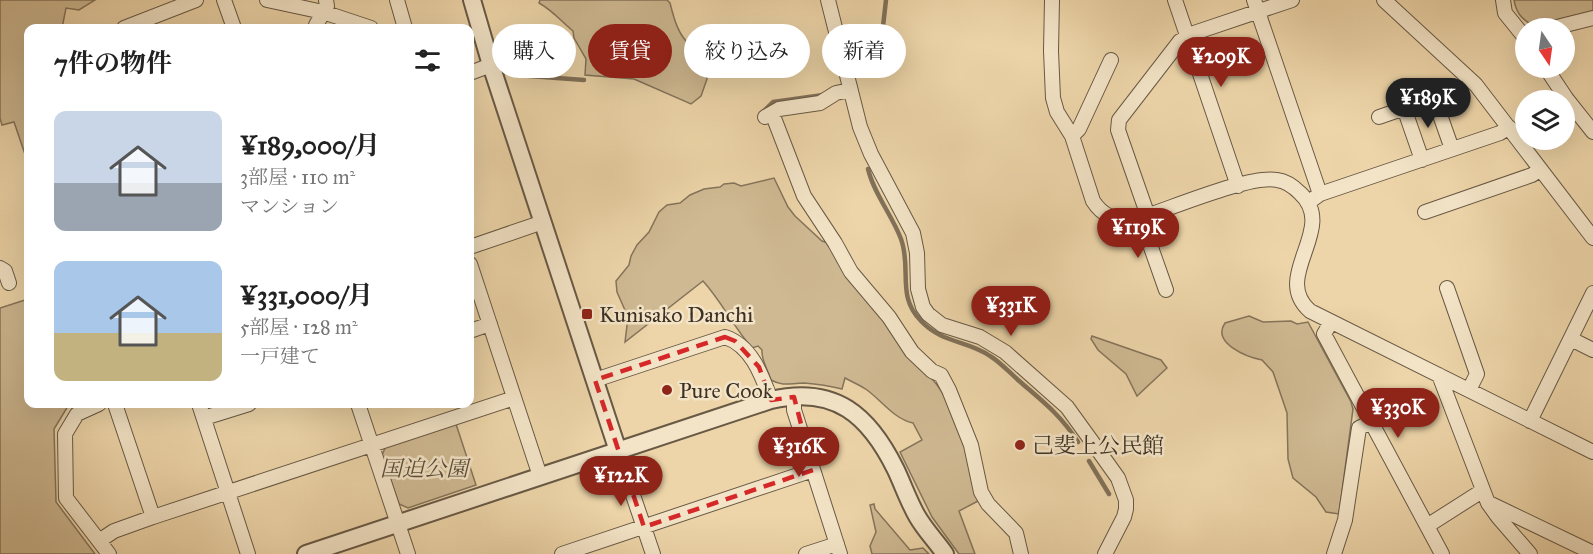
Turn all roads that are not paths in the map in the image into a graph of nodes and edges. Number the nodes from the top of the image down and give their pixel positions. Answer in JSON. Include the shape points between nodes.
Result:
{"nodes":[{"id":1,"x":195,"y":0,"type":"edge"},
{"id":2,"x":224,"y":0,"type":"edge"},
{"id":3,"x":267,"y":0,"type":"edge"},
{"id":4,"x":397,"y":0,"type":"edge"},
{"id":5,"x":472,"y":0,"type":"edge"},
{"id":6,"x":828,"y":0,"type":"edge"},
{"id":7,"x":1052,"y":0,"type":"edge"},
{"id":8,"x":1175,"y":0,"type":"edge"},
{"id":9,"x":1292,"y":0,"type":"edge"},
{"id":10,"x":1384,"y":0,"type":"edge"},
{"id":11,"x":1503,"y":0,"type":"edge"},
{"id":12,"x":324,"y":6,"type":"edge"},
{"id":13,"x":1256,"y":6,"type":"edge"},
{"id":14,"x":1593,"y":18,"type":"edge"},
{"id":15,"x":1575,"y":22,"type":"edge"},
{"id":16,"x":148,"y":24,"type":"edge"},
{"id":17,"x":233,"y":24,"type":"edge"},
{"id":18,"x":316,"y":24,"type":"edge"},
{"id":19,"x":362,"y":24,"type":"edge"},
{"id":20,"x":404,"y":24,"type":"edge"},
{"id":21,"x":1515,"y":25,"type":"edge"},
{"id":22,"x":1187,"y":37,"type":"junction"},
{"id":23,"x":1111,"y":60,"type":"dead end"},
{"id":24,"x":491,"y":65,"type":"junction"},
{"id":25,"x":474,"y":71,"type":"edge"},
{"id":26,"x":1553,"y":78,"type":"edge"},
{"id":27,"x":850,"y":90,"type":"junction"},
{"id":28,"x":1404,"y":108,"type":"junction"},
{"id":29,"x":1379,"y":117,"type":"dead end"},
{"id":30,"x":1509,"y":128,"type":"junction"},
{"id":31,"x":1593,"y":132,"type":"edge"},
{"id":32,"x":1072,"y":136,"type":"junction"},
{"id":33,"x":1452,"y":149,"type":"junction"},
{"id":34,"x":1422,"y":160,"type":"junction"},
{"id":35,"x":1540,"y":169,"type":"junction"},
{"id":36,"x":1238,"y":186,"type":"junction"},
{"id":37,"x":1315,"y":198,"type":"junction"},
{"id":38,"x":1425,"y":212,"type":"dead end"},
{"id":39,"x":1144,"y":217,"type":"junction"},
{"id":40,"x":543,"y":222,"type":"junction"},
{"id":41,"x":1593,"y":238,"type":"edge"},
{"id":42,"x":474,"y":247,"type":"edge"},
{"id":43,"x":0,"y":268,"type":"edge"},
{"id":44,"x":474,"y":276,"type":"edge"},
{"id":45,"x":9,"y":283,"type":"dead end"},
{"id":46,"x":1447,"y":288,"type":"dead end"},
{"id":47,"x":1166,"y":290,"type":"dead end"},
{"id":48,"x":1593,"y":293,"type":"edge"},
{"id":49,"x":1331,"y":322,"type":"junction"},
{"id":50,"x":490,"y":324,"type":"junction"},
{"id":51,"x":474,"y":330,"type":"edge"},
{"id":52,"x":1571,"y":339,"type":"junction"},
{"id":53,"x":1593,"y":350,"type":"edge"},
{"id":54,"x":1439,"y":375,"type":"junction"},
{"id":55,"x":595,"y":380,"type":"junction"},
{"id":56,"x":1469,"y":390,"type":"junction"},
{"id":57,"x":794,"y":396,"type":"junction"},
{"id":58,"x":514,"y":398,"type":"junction"},
{"id":59,"x":771,"y":400,"type":"junction"},
{"id":60,"x":90,"y":408,"type":"edge"},
{"id":61,"x":116,"y":408,"type":"edge"},
{"id":62,"x":200,"y":408,"type":"edge"},
{"id":63,"x":236,"y":408,"type":"edge"},
{"id":64,"x":359,"y":408,"type":"edge"},
{"id":65,"x":204,"y":418,"type":"junction"},
{"id":66,"x":1530,"y":421,"type":"junction"},
{"id":67,"x":1371,"y":422,"type":"junction"},
{"id":68,"x":372,"y":444,"type":"junction"},
{"id":69,"x":618,"y":451,"type":"junction"},
{"id":70,"x":1593,"y":452,"type":"edge"},
{"id":71,"x":813,"y":470,"type":"junction"},
{"id":72,"x":540,"y":476,"type":"junction"},
{"id":73,"x":228,"y":492,"type":"junction"},
{"id":74,"x":1485,"y":497,"type":"junction"},
{"id":75,"x":153,"y":517,"type":"junction"},
{"id":76,"x":398,"y":524,"type":"junction"},
{"id":77,"x":1427,"y":526,"type":"junction"},
{"id":78,"x":644,"y":527,"type":"junction"},
{"id":79,"x":99,"y":541,"type":"junction"},
{"id":80,"x":838,"y":549,"type":"edge"},
{"id":81,"x":1593,"y":553,"type":"edge"},
{"id":82,"x":109,"y":554,"type":"edge"},
{"id":83,"x":248,"y":554,"type":"edge"},
{"id":84,"x":306,"y":554,"type":"edge"},
{"id":85,"x":408,"y":554,"type":"edge"},
{"id":86,"x":562,"y":554,"type":"edge"},
{"id":87,"x":653,"y":554,"type":"edge"},
{"id":88,"x":806,"y":554,"type":"edge"},
{"id":89,"x":945,"y":554,"type":"edge"},
{"id":90,"x":1021,"y":554,"type":"edge"},
{"id":91,"x":1105,"y":554,"type":"edge"},
{"id":92,"x":1335,"y":554,"type":"edge"},
{"id":93,"x":1442,"y":554,"type":"edge"},
{"id":94,"x":1530,"y":554,"type":"edge"}],
"edges":[{"from":1,"to":16,"type":"street"},
{"from":2,"to":17,"type":"street"},
{"from":3,"to":12,"type":"street"},
{"from":4,"to":20,"type":"street"},
{"from":5,"to":24,"type":"street"},
{"from":6,"to":27,"type":"street"},
{"from":7,"to":32,"type":"street","via":[[1053,98]]},
{"from":8,"to":22,"type":"street"},
{"from":9,"to":13,"type":"street"},
{"from":10,"to":30,"type":"street","via":[[1476,85]]},
{"from":11,"to":21,"type":"street","via":[[1505,13]]},
{"from":12,"to":18,"type":"street"},
{"from":12,"to":19,"type":"street"},
{"from":13,"to":22,"type":"street"},
{"from":13,"to":37,"type":"street"},
{"from":14,"to":15,"type":"street"},
{"from":22,"to":36,"type":"street"},
{"from":22,"to":39,"type":"street","via":[[1117,125]]},
{"from":23,"to":32,"type":"street","via":[[1079,129]]},
{"from":24,"to":25,"type":"street"},
{"from":24,"to":40,"type":"street"},
{"from":26,"to":31,"type":"street"},
{"from":27,"to":90,"type":"street","via":[[836,93],[820,104],[779,109],[768,116],[804,196],[851,272],[889,316],[907,346],[940,375],[949,390],[972,445],[981,492],[1016,533]]},
{"from":27,"to":91,"type":"street","via":[[866,143],[913,233],[920,299],[928,314],[942,325],[989,341],[1053,393],[1118,478],[1126,509]]},
{"from":28,"to":29,"type":"street"},
{"from":28,"to":33,"type":"street","via":[[1434,98]]},
{"from":28,"to":34,"type":"street"},
{"from":30,"to":33,"type":"street"},
{"from":30,"to":35,"type":"street"},
{"from":32,"to":39,"type":"street","via":[[1098,209],[1122,221]]},
{"from":33,"to":34,"type":"street"},
{"from":34,"to":37,"type":"street"},
{"from":35,"to":38,"type":"street"},
{"from":35,"to":41,"type":"street"},
{"from":36,"to":37,"type":"street","via":[[1277,180]]},
{"from":36,"to":39,"type":"street"},
{"from":37,"to":49,"type":"street","via":[[1297,291],[1310,311]]},
{"from":39,"to":47,"type":"street"},
{"from":40,"to":42,"type":"street"},
{"from":40,"to":55,"type":"street"},
{"from":43,"to":45,"type":"street"},
{"from":44,"to":50,"type":"street"},
{"from":46,"to":56,"type":"street","via":[[1477,374]]},
{"from":48,"to":52,"type":"street"},
{"from":49,"to":54,"type":"street"},
{"from":49,"to":67,"type":"street","via":[[1324,334]]},
{"from":50,"to":51,"type":"street"},
{"from":50,"to":58,"type":"street"},
{"from":52,"to":53,"type":"street"},
{"from":52,"to":66,"type":"street"},
{"from":54,"to":56,"type":"street"},
{"from":54,"to":74,"type":"street"},
{"from":55,"to":59,"type":"street","via":[[725,338],[735,341],[759,367]]},
{"from":55,"to":69,"type":"street"},
{"from":56,"to":66,"type":"street"},
{"from":57,"to":59,"type":"street"},
{"from":57,"to":71,"type":"street","via":[[794,410]]},
{"from":57,"to":89,"type":"street","via":[[827,399],[849,408],[861,420],[886,452],[917,517]]},
{"from":58,"to":68,"type":"street"},
{"from":58,"to":72,"type":"street"},
{"from":59,"to":69,"type":"street"},
{"from":60,"to":79,"type":"street","via":[[76,414],[65,434],[66,498]]},
{"from":61,"to":75,"type":"street"},
{"from":62,"to":65,"type":"street"},
{"from":63,"to":65,"type":"street"},
{"from":64,"to":68,"type":"street"},
{"from":65,"to":73,"type":"street"},
{"from":66,"to":70,"type":"street"},
{"from":67,"to":77,"type":"street"},
{"from":67,"to":92,"type":"street","via":[[1359,428],[1347,513]]},
{"from":68,"to":73,"type":"street"},
{"from":68,"to":76,"type":"street"},
{"from":69,"to":72,"type":"street"},
{"from":69,"to":78,"type":"street"},
{"from":71,"to":78,"type":"street"},
{"from":71,"to":80,"type":"street"},
{"from":72,"to":76,"type":"street"},
{"from":73,"to":75,"type":"street"},
{"from":73,"to":83,"type":"street"},
{"from":74,"to":77,"type":"street"},
{"from":74,"to":81,"type":"street"},
{"from":74,"to":94,"type":"street"},
{"from":75,"to":79,"type":"street","via":[[114,531]]},
{"from":76,"to":84,"type":"street"},
{"from":76,"to":85,"type":"street"},
{"from":77,"to":93,"type":"street"},
{"from":78,"to":86,"type":"street"},
{"from":78,"to":87,"type":"street"},
{"from":79,"to":82,"type":"street"},
{"from":80,"to":88,"type":"street"}]}
